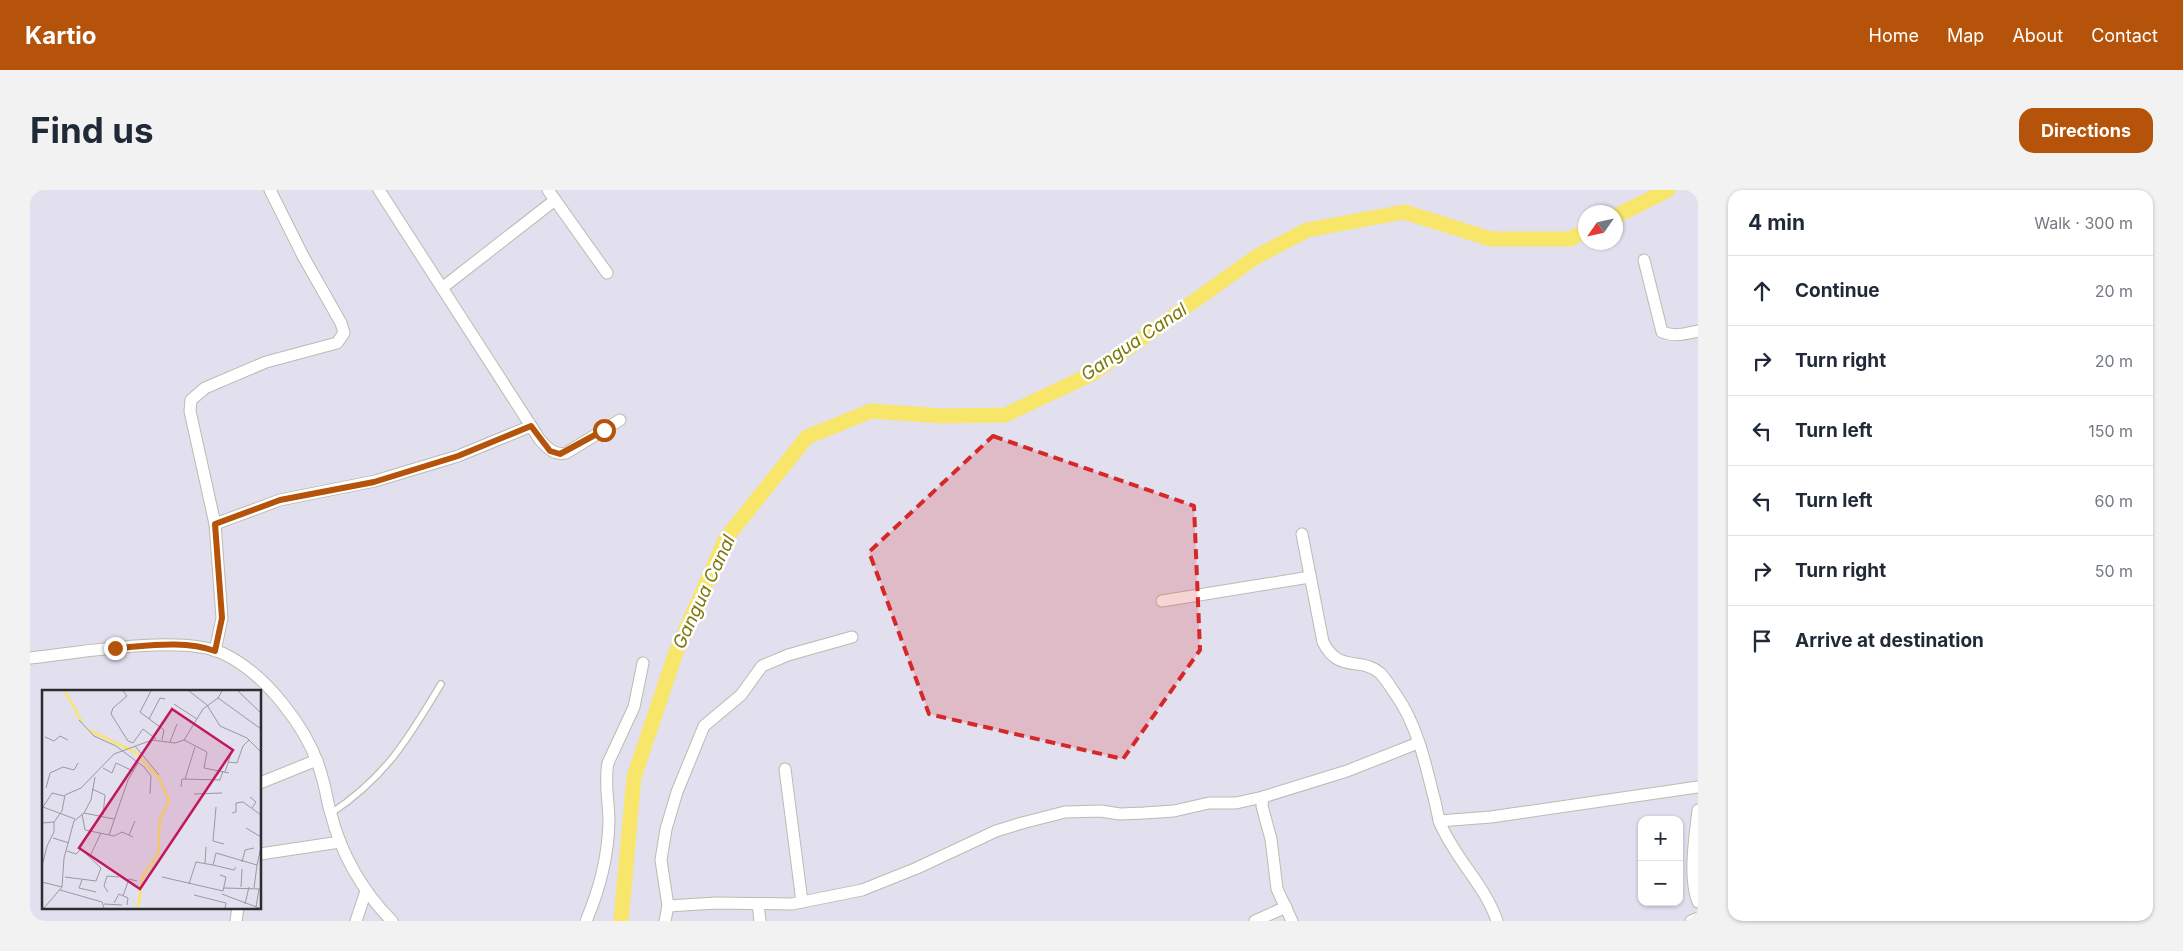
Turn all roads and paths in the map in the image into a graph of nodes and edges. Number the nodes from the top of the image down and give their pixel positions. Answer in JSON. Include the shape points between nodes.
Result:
{"nodes":[{"id":1,"x":270,"y":190,"type":"edge"},
{"id":2,"x":379,"y":190,"type":"edge"},
{"id":3,"x":548,"y":190,"type":"edge"},
{"id":4,"x":555,"y":200,"type":"junction"},
{"id":5,"x":1644,"y":260,"type":"dead end"},
{"id":6,"x":607,"y":273,"type":"dead end"},
{"id":7,"x":442,"y":288,"type":"junction"},
{"id":8,"x":1698,"y":330,"type":"edge"},
{"id":9,"x":620,"y":420,"type":"dead end"},
{"id":10,"x":531,"y":426,"type":"junction"},
{"id":11,"x":215,"y":524,"type":"junction"},
{"id":12,"x":1302,"y":534,"type":"dead end"},
{"id":13,"x":1310,"y":577,"type":"junction"},
{"id":14,"x":1162,"y":601,"type":"dead end"},
{"id":15,"x":852,"y":637,"type":"dead end"},
{"id":16,"x":215,"y":651,"type":"junction"},
{"id":17,"x":30,"y":658,"type":"edge"},
{"id":18,"x":643,"y":663,"type":"dead end"},
{"id":19,"x":441,"y":684,"type":"dead end"},
{"id":20,"x":1418,"y":743,"type":"junction"},
{"id":21,"x":317,"y":760,"type":"junction"},
{"id":22,"x":785,"y":769,"type":"dead end"},
{"id":23,"x":261,"y":783,"type":"edge"},
{"id":24,"x":1698,"y":787,"type":"edge"},
{"id":25,"x":1263,"y":797,"type":"junction"},
{"id":26,"x":1698,"y":810,"type":"edge"},
{"id":27,"x":330,"y":814,"type":"junction"},
{"id":28,"x":1440,"y":821,"type":"junction"},
{"id":29,"x":340,"y":842,"type":"junction"},
{"id":30,"x":261,"y":854,"type":"edge"},
{"id":31,"x":366,"y":891,"type":"junction"},
{"id":32,"x":802,"y":902,"type":"junction"},
{"id":33,"x":1698,"y":902,"type":"edge"},
{"id":34,"x":758,"y":904,"type":"junction"},
{"id":35,"x":668,"y":906,"type":"junction"},
{"id":36,"x":1286,"y":907,"type":"junction"},
{"id":37,"x":238,"y":908,"type":"edge"},
{"id":38,"x":1698,"y":918,"type":"edge"},
{"id":39,"x":236,"y":921,"type":"edge"},
{"id":40,"x":356,"y":921,"type":"edge"},
{"id":41,"x":392,"y":921,"type":"edge"},
{"id":42,"x":586,"y":921,"type":"edge"},
{"id":43,"x":665,"y":921,"type":"edge"},
{"id":44,"x":760,"y":921,"type":"edge"},
{"id":45,"x":1255,"y":921,"type":"edge"},
{"id":46,"x":1292,"y":921,"type":"edge"},
{"id":47,"x":1497,"y":921,"type":"edge"},
{"id":48,"x":1691,"y":921,"type":"edge"}],
"edges":[{"from":1,"to":11,"type":"street","via":[[344,334],[337,343],[266,362],[205,388],[191,400],[190,411]]},
{"from":2,"to":7,"type":"street"},
{"from":3,"to":4,"type":"street"},
{"from":4,"to":6,"type":"street"},
{"from":4,"to":7,"type":"street"},
{"from":5,"to":8,"type":"street","via":[[1662,332],[1680,335]]},
{"from":7,"to":10,"type":"street"},
{"from":9,"to":10,"type":"street","via":[[560,454],[550,451]]},
{"from":10,"to":11,"type":"street","via":[[458,456],[374,482],[280,500]]},
{"from":11,"to":16,"type":"street","via":[[222,618]]},
{"from":12,"to":13,"type":"street"},
{"from":13,"to":14,"type":"street"},
{"from":13,"to":20,"type":"street","via":[[1327,650],[1336,660],[1379,672],[1397,696]]},
{"from":15,"to":35,"type":"street","via":[[762,666],[741,695],[704,726],[666,829],[661,860]]},
{"from":16,"to":17,"type":"street","via":[[205,647],[166,645]]},
{"from":16,"to":21,"type":"street","via":[[246,668],[270,689],[292,715]]},
{"from":18,"to":42,"type":"street","via":[[634,707],[606,772],[607,843],[598,888]]},
{"from":19,"to":27,"type":"lane","via":[[396,755],[367,787]]},
{"from":20,"to":25,"type":"street","via":[[1347,771]]},
{"from":20,"to":28,"type":"street"},
{"from":21,"to":23,"type":"street"},
{"from":21,"to":27,"type":"street"},
{"from":22,"to":32,"type":"street"},
{"from":24,"to":28,"type":"street","via":[[1491,817]]},
{"from":25,"to":32,"type":"street","via":[[1144,814],[1065,812],[996,831],[862,890]]},
{"from":25,"to":36,"type":"street","via":[[1277,889]]},
{"from":26,"to":33,"type":"street","via":[[1694,853]]},
{"from":27,"to":29,"type":"street"},
{"from":28,"to":47,"type":"street","via":[[1454,851],[1493,908]]},
{"from":29,"to":30,"type":"street"},
{"from":29,"to":31,"type":"street"},
{"from":31,"to":40,"type":"street"},
{"from":31,"to":41,"type":"street"},
{"from":32,"to":34,"type":"street"},
{"from":34,"to":35,"type":"street"},
{"from":34,"to":44,"type":"street"},
{"from":35,"to":43,"type":"street"},
{"from":36,"to":45,"type":"street"},
{"from":36,"to":46,"type":"street"},
{"from":37,"to":39,"type":"street"},
{"from":38,"to":48,"type":"street"}]}
